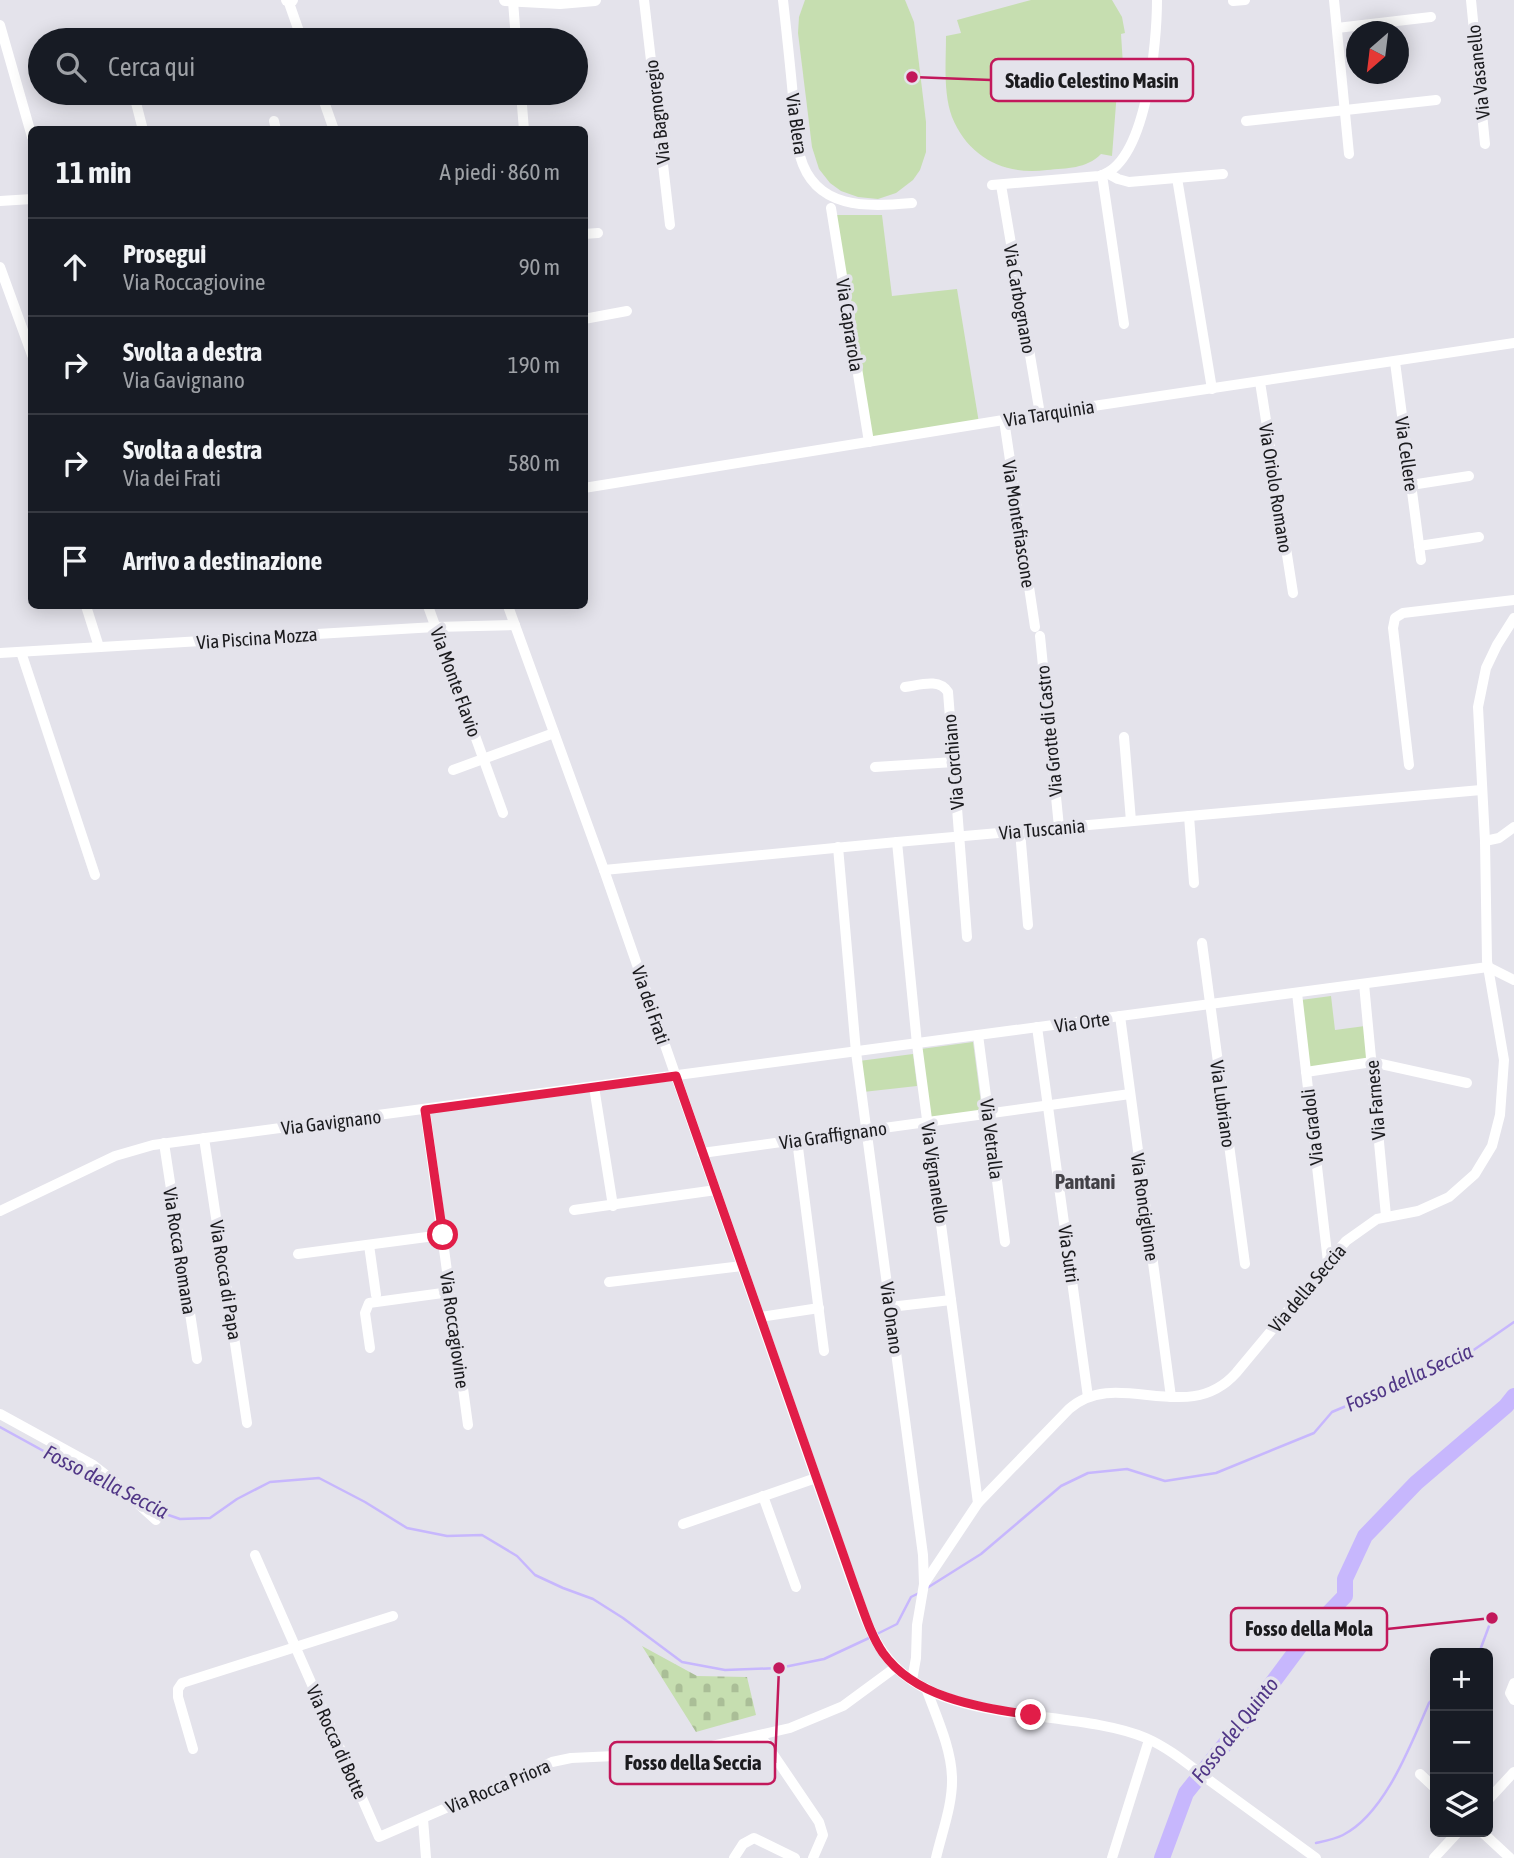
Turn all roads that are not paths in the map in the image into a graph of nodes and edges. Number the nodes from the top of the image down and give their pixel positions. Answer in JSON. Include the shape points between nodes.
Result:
{"nodes":[{"id":1,"x":289,"y":0,"type":"edge"},
{"id":2,"x":505,"y":0,"type":"edge"},
{"id":3,"x":595,"y":0,"type":"edge"},
{"id":4,"x":644,"y":0,"type":"edge"},
{"id":5,"x":783,"y":0,"type":"edge"},
{"id":6,"x":1157,"y":0,"type":"edge"},
{"id":7,"x":1245,"y":0,"type":"edge"},
{"id":8,"x":1334,"y":0,"type":"edge"},
{"id":9,"x":1471,"y":0,"type":"edge"},
{"id":10,"x":513,"y":1,"type":"edge"},
{"id":11,"x":1233,"y":1,"type":"edge"},
{"id":12,"x":1431,"y":17,"type":"dead end"},
{"id":13,"x":0,"y":25,"type":"edge"},
{"id":14,"x":298,"y":28,"type":"edge"},
{"id":15,"x":515,"y":28,"type":"edge"},
{"id":16,"x":1337,"y":28,"type":"junction"},
{"id":17,"x":1436,"y":100,"type":"dead end"},
{"id":18,"x":137,"y":105,"type":"edge"},
{"id":19,"x":325,"y":105,"type":"edge"},
{"id":20,"x":521,"y":105,"type":"edge"},
{"id":21,"x":1345,"y":110,"type":"junction"},
{"id":22,"x":1246,"y":121,"type":"dead end"},
{"id":23,"x":29,"y":126,"type":"edge"},
{"id":24,"x":142,"y":126,"type":"edge"},
{"id":25,"x":333,"y":126,"type":"edge"},
{"id":26,"x":524,"y":126,"type":"edge"},
{"id":27,"x":1485,"y":144,"type":"dead end"},
{"id":28,"x":1349,"y":154,"type":"dead end"},
{"id":29,"x":1105,"y":174,"type":"junction"},
{"id":30,"x":1223,"y":174,"type":"dead end"},
{"id":31,"x":1177,"y":178,"type":"junction"},
{"id":32,"x":28,"y":200,"type":"edge"},
{"id":33,"x":0,"y":201,"type":"edge"},
{"id":34,"x":912,"y":203,"type":"dead end"},
{"id":35,"x":831,"y":208,"type":"dead end"},
{"id":36,"x":670,"y":225,"type":"dead end"},
{"id":37,"x":598,"y":233,"type":"dead end"},
{"id":38,"x":588,"y":234,"type":"edge"},
{"id":39,"x":0,"y":267,"type":"edge"},
{"id":40,"x":627,"y":311,"type":"dead end"},
{"id":41,"x":588,"y":318,"type":"edge"},
{"id":42,"x":1124,"y":324,"type":"dead end"},
{"id":43,"x":1514,"y":343,"type":"edge"},
{"id":44,"x":28,"y":344,"type":"edge"},
{"id":45,"x":1395,"y":362,"type":"junction"},
{"id":46,"x":1260,"y":382,"type":"junction"},
{"id":47,"x":1212,"y":389,"type":"junction"},
{"id":48,"x":1040,"y":414,"type":"junction"},
{"id":49,"x":1003,"y":420,"type":"junction"},
{"id":50,"x":869,"y":442,"type":"junction"},
{"id":51,"x":1469,"y":476,"type":"dead end"},
{"id":52,"x":1411,"y":485,"type":"junction"},
{"id":53,"x":588,"y":487,"type":"edge"},
{"id":54,"x":1479,"y":537,"type":"dead end"},
{"id":55,"x":1419,"y":546,"type":"junction"},
{"id":56,"x":1421,"y":560,"type":"dead end"},
{"id":57,"x":1293,"y":593,"type":"dead end"},
{"id":58,"x":1514,"y":600,"type":"edge"},
{"id":59,"x":87,"y":609,"type":"edge"},
{"id":60,"x":429,"y":609,"type":"edge"},
{"id":61,"x":509,"y":609,"type":"edge"},
{"id":62,"x":1514,"y":618,"type":"edge"},
{"id":63,"x":515,"y":625,"type":"junction"},
{"id":64,"x":435,"y":626,"type":"junction"},
{"id":65,"x":1037,"y":631,"type":"joint"},
{"id":66,"x":99,"y":647,"type":"junction"},
{"id":67,"x":21,"y":652,"type":"junction"},
{"id":68,"x":0,"y":653,"type":"edge"},
{"id":69,"x":905,"y":687,"type":"dead end"},
{"id":70,"x":554,"y":733,"type":"junction"},
{"id":71,"x":1124,"y":737,"type":"dead end"},
{"id":72,"x":484,"y":759,"type":"junction"},
{"id":73,"x":954,"y":762,"type":"junction"},
{"id":74,"x":1409,"y":765,"type":"dead end"},
{"id":75,"x":875,"y":767,"type":"dead end"},
{"id":76,"x":453,"y":770,"type":"dead end"},
{"id":77,"x":1481,"y":790,"type":"junction"},
{"id":78,"x":503,"y":813,"type":"dead end"},
{"id":79,"x":1189,"y":816,"type":"junction"},
{"id":80,"x":1131,"y":821,"type":"junction"},
{"id":81,"x":1059,"y":827,"type":"junction"},
{"id":82,"x":1514,"y":827,"type":"edge"},
{"id":83,"x":1020,"y":831,"type":"junction"},
{"id":84,"x":959,"y":836,"type":"junction"},
{"id":85,"x":1485,"y":841,"type":"junction"},
{"id":86,"x":897,"y":842,"type":"junction"},
{"id":87,"x":838,"y":847,"type":"junction"},
{"id":88,"x":604,"y":870,"type":"junction"},
{"id":89,"x":95,"y":875,"type":"dead end"},
{"id":90,"x":1194,"y":883,"type":"dead end"},
{"id":91,"x":1028,"y":925,"type":"dead end"},
{"id":92,"x":967,"y":937,"type":"dead end"},
{"id":93,"x":1202,"y":943,"type":"dead end"},
{"id":94,"x":1488,"y":967,"type":"junction"},
{"id":95,"x":1514,"y":980,"type":"edge"},
{"id":96,"x":1364,"y":984,"type":"junction"},
{"id":97,"x":1297,"y":993,"type":"junction"},
{"id":98,"x":1210,"y":1004,"type":"junction"},
{"id":99,"x":1120,"y":1016,"type":"junction"},
{"id":100,"x":1037,"y":1027,"type":"junction"},
{"id":101,"x":978,"y":1035,"type":"junction"},
{"id":102,"x":917,"y":1044,"type":"junction"},
{"id":103,"x":856,"y":1052,"type":"junction"},
{"id":104,"x":1372,"y":1062,"type":"junction"},
{"id":105,"x":1306,"y":1072,"type":"junction"},
{"id":106,"x":676,"y":1076,"type":"junction"},
{"id":107,"x":1468,"y":1083,"type":"dead end"},
{"id":108,"x":594,"y":1087,"type":"junction"},
{"id":109,"x":1130,"y":1094,"type":"junction"},
{"id":110,"x":1048,"y":1105,"type":"junction"},
{"id":111,"x":425,"y":1110,"type":"junction"},
{"id":112,"x":988,"y":1114,"type":"junction"},
{"id":113,"x":928,"y":1122,"type":"junction"},
{"id":114,"x":865,"y":1130,"type":"junction"},
{"id":115,"x":204,"y":1138,"type":"junction"},
{"id":116,"x":797,"y":1140,"type":"junction"},
{"id":117,"x":164,"y":1143,"type":"junction"},
{"id":118,"x":702,"y":1153,"type":"junction"},
{"id":119,"x":716,"y":1190,"type":"junction"},
{"id":120,"x":613,"y":1206,"type":"junction"},
{"id":121,"x":574,"y":1210,"type":"dead end"},
{"id":122,"x":0,"y":1211,"type":"edge"},
{"id":123,"x":1386,"y":1216,"type":"junction"},
{"id":124,"x":443,"y":1235,"type":"junction"},
{"id":125,"x":1005,"y":1242,"type":"dead end"},
{"id":126,"x":369,"y":1245,"type":"junction"},
{"id":127,"x":298,"y":1254,"type":"dead end"},
{"id":128,"x":1328,"y":1262,"type":"junction"},
{"id":129,"x":1245,"y":1265,"type":"dead end"},
{"id":130,"x":742,"y":1266,"type":"junction"},
{"id":131,"x":609,"y":1282,"type":"dead end"},
{"id":132,"x":450,"y":1292,"type":"junction"},
{"id":133,"x":376,"y":1295,"type":"dead end"},
{"id":134,"x":951,"y":1300,"type":"junction"},
{"id":135,"x":890,"y":1307,"type":"junction"},
{"id":136,"x":818,"y":1308,"type":"junction"},
{"id":137,"x":760,"y":1317,"type":"junction"},
{"id":138,"x":370,"y":1348,"type":"dead end"},
{"id":139,"x":824,"y":1351,"type":"dead end"},
{"id":140,"x":197,"y":1359,"type":"dead end"},
{"id":141,"x":1088,"y":1397,"type":"junction"},
{"id":142,"x":1171,"y":1397,"type":"junction"},
{"id":143,"x":0,"y":1414,"type":"edge"},
{"id":144,"x":247,"y":1423,"type":"dead end"},
{"id":145,"x":468,"y":1424,"type":"dead end"},
{"id":146,"x":816,"y":1478,"type":"junction"},
{"id":147,"x":763,"y":1496,"type":"junction"},
{"id":148,"x":978,"y":1503,"type":"junction"},
{"id":149,"x":156,"y":1520,"type":"dead end"},
{"id":150,"x":682,"y":1524,"type":"dead end"},
{"id":151,"x":255,"y":1555,"type":"dead end"},
{"id":152,"x":924,"y":1584,"type":"junction"},
{"id":153,"x":796,"y":1587,"type":"dead end"},
{"id":154,"x":393,"y":1616,"type":"dead end"},
{"id":155,"x":294,"y":1647,"type":"junction"},
{"id":156,"x":896,"y":1667,"type":"junction"},
{"id":157,"x":912,"y":1680,"type":"junction"},
{"id":158,"x":1514,"y":1684,"type":"edge"},
{"id":159,"x":926,"y":1688,"type":"junction"},
{"id":160,"x":1514,"y":1700,"type":"edge"},
{"id":161,"x":760,"y":1735,"type":"junction"},
{"id":162,"x":1149,"y":1740,"type":"junction"},
{"id":163,"x":193,"y":1749,"type":"dead end"},
{"id":164,"x":1514,"y":1772,"type":"edge"},
{"id":165,"x":1420,"y":1774,"type":"dead end"},
{"id":166,"x":1430,"y":1783,"type":"edge"},
{"id":167,"x":1493,"y":1795,"type":"edge"},
{"id":168,"x":423,"y":1819,"type":"junction"},
{"id":169,"x":1453,"y":1837,"type":"edge"},
{"id":170,"x":1487,"y":1837,"type":"edge"},
{"id":171,"x":379,"y":1838,"type":"joint"},
{"id":172,"x":426,"y":1858,"type":"edge"},
{"id":173,"x":734,"y":1858,"type":"edge"},
{"id":174,"x":795,"y":1858,"type":"edge"},
{"id":175,"x":813,"y":1858,"type":"edge"},
{"id":176,"x":936,"y":1858,"type":"edge"},
{"id":177,"x":1112,"y":1858,"type":"edge"},
{"id":178,"x":1316,"y":1858,"type":"edge"},
{"id":179,"x":1434,"y":1858,"type":"edge"},
{"id":180,"x":1510,"y":1858,"type":"edge"}],
"edges":[{"from":1,"to":14,"type":"street"},
{"from":2,"to":10,"type":"main road"},
{"from":3,"to":10,"type":"main road"},
{"from":4,"to":36,"type":"street","name":"Via Bagnoregio"},
{"from":5,"to":34,"type":"street","name":"Via Blera","via":[[798,144],[807,173],[826,194],[850,203]]},
{"from":6,"to":29,"type":"street","via":[[1142,111],[1124,156]]},
{"from":7,"to":11,"type":"street"},
{"from":8,"to":16,"type":"street"},
{"from":9,"to":27,"type":"street","name":"Via Vasanello"},
{"from":10,"to":15,"type":"street"},
{"from":12,"to":16,"type":"street"},
{"from":13,"to":23,"type":"street"},
{"from":16,"to":21,"type":"street"},
{"from":17,"to":21,"type":"street"},
{"from":18,"to":24,"type":"street"},
{"from":19,"to":25,"type":"street"},
{"from":20,"to":26,"type":"street"},
{"from":21,"to":22,"type":"street"},
{"from":21,"to":28,"type":"street"},
{"from":29,"to":31,"type":"street","via":[[1129,181]]},
{"from":29,"to":42,"type":"street"},
{"from":29,"to":48,"type":"street","name":"Via Carbognano","via":[[996,185]]},
{"from":30,"to":31,"type":"street"},
{"from":31,"to":47,"type":"street"},
{"from":32,"to":33,"type":"street"},
{"from":35,"to":50,"type":"street","name":"Via Caprarola"},
{"from":37,"to":38,"type":"street"},
{"from":39,"to":44,"type":"street"},
{"from":40,"to":41,"type":"street"},
{"from":43,"to":45,"type":"street","name":"Via Tarquinia"},
{"from":45,"to":46,"type":"street","name":"Via Tarquinia"},
{"from":45,"to":52,"type":"street","name":"Via Cellere"},
{"from":46,"to":47,"type":"street","name":"Via Tarquinia"},
{"from":46,"to":57,"type":"street","name":"Via Oriolo Romano"},
{"from":47,"to":48,"type":"street","name":"Via Tarquinia"},
{"from":48,"to":49,"type":"street","name":"Via Tarquinia"},
{"from":49,"to":50,"type":"street","name":"Via Tarquinia"},
{"from":49,"to":65,"type":"street","name":"Via Montefiascone"},
{"from":50,"to":53,"type":"street","name":"Via Tarquinia"},
{"from":51,"to":52,"type":"street"},
{"from":52,"to":55,"type":"street","name":"Via Cellere"},
{"from":54,"to":55,"type":"street"},
{"from":55,"to":56,"type":"street","name":"Via Cellere"},
{"from":58,"to":74,"type":"street","via":[[1403,613],[1395,618]]},
{"from":59,"to":66,"type":"street"},
{"from":60,"to":64,"type":"street","name":"Via Monte Flavio"},
{"from":61,"to":63,"type":"street","name":"Via dei Frati"},
{"from":62,"to":77,"type":"street","name":"Via della Seccia","via":[[1494,649],[1480,687]]},
{"from":63,"to":64,"type":"street","name":"Via Piscina Mozza"},
{"from":63,"to":70,"type":"street","name":"Via dei Frati"},
{"from":64,"to":66,"type":"street","name":"Via Piscina Mozza"},
{"from":64,"to":72,"type":"street","name":"Via Monte Flavio"},
{"from":65,"to":81,"type":"street","name":"Via Grotte di Castro"},
{"from":66,"to":67,"type":"street","name":"Via Piscina Mozza"},
{"from":67,"to":68,"type":"street","name":"Via Piscina Mozza"},
{"from":67,"to":89,"type":"street"},
{"from":69,"to":73,"type":"street","name":"Via Corchiano","via":[[937,683],[946,688]]},
{"from":70,"to":72,"type":"street","name":"Via Monte Flavio"},
{"from":70,"to":88,"type":"street","name":"Via dei Frati"},
{"from":71,"to":80,"type":"street"},
{"from":72,"to":76,"type":"street","name":"Via Monte Flavio"},
{"from":72,"to":78,"type":"street","name":"Via Monte Flavio"},
{"from":73,"to":75,"type":"street"},
{"from":73,"to":84,"type":"street","name":"Via Corchiano"},
{"from":77,"to":79,"type":"street","name":"Via Tuscania"},
{"from":77,"to":85,"type":"street","name":"Via della Seccia"},
{"from":79,"to":80,"type":"street","name":"Via Tuscania"},
{"from":79,"to":90,"type":"street"},
{"from":80,"to":81,"type":"street","name":"Via Tuscania"},
{"from":81,"to":83,"type":"street","name":"Via Tuscania"},
{"from":82,"to":85,"type":"street"},
{"from":83,"to":84,"type":"street","name":"Via Tuscania"},
{"from":83,"to":91,"type":"street"},
{"from":84,"to":86,"type":"street","name":"Via Tuscania"},
{"from":84,"to":92,"type":"street","name":"Via Corchiano"},
{"from":85,"to":94,"type":"street","name":"Via della Seccia"},
{"from":86,"to":87,"type":"street","name":"Via Tuscania"},
{"from":86,"to":102,"type":"street","name":"Via Vignanello"},
{"from":87,"to":88,"type":"street","name":"Via Tuscania"},
{"from":87,"to":103,"type":"street","name":"Via Onano"},
{"from":88,"to":106,"type":"street","name":"Via dei Frati"},
{"from":93,"to":98,"type":"street","name":"Via Lubriano"},
{"from":94,"to":95,"type":"street"},
{"from":94,"to":96,"type":"street","name":"Via Orte"},
{"from":94,"to":123,"type":"street","name":"Via della Seccia","via":[[1504,1064],[1499,1121],[1490,1150],[1475,1174],[1446,1199],[1413,1212]]},
{"from":96,"to":97,"type":"street","name":"Via Orte"},
{"from":96,"to":104,"type":"street","name":"Via Farnese"},
{"from":97,"to":98,"type":"street","name":"Via Orte"},
{"from":97,"to":105,"type":"street","name":"Via Gradoli"},
{"from":98,"to":99,"type":"street","name":"Via Orte"},
{"from":98,"to":129,"type":"street","name":"Via Lubriano"},
{"from":99,"to":100,"type":"street","name":"Via Orte"},
{"from":99,"to":109,"type":"street","name":"Via Ronciglione"},
{"from":100,"to":101,"type":"street","name":"Via Orte"},
{"from":100,"to":110,"type":"street","name":"Via Sutri"},
{"from":101,"to":102,"type":"street","name":"Via Orte"},
{"from":101,"to":112,"type":"street","name":"Via Vetralla"},
{"from":102,"to":103,"type":"street","name":"Via Orte"},
{"from":102,"to":113,"type":"street","name":"Via Vignanello"},
{"from":103,"to":106,"type":"street","name":"Via Orte"},
{"from":103,"to":114,"type":"street","name":"Via Onano"},
{"from":104,"to":105,"type":"street"},
{"from":104,"to":107,"type":"street"},
{"from":104,"to":123,"type":"street","name":"Via Farnese"},
{"from":105,"to":128,"type":"street","name":"Via Gradoli"},
{"from":106,"to":108,"type":"street","name":"Via Gavignano"},
{"from":106,"to":118,"type":"street","name":"Via dei Frati"},
{"from":108,"to":111,"type":"street","name":"Via Gavignano"},
{"from":108,"to":120,"type":"street"},
{"from":109,"to":110,"type":"street","name":"Via Graffignano"},
{"from":109,"to":142,"type":"street","name":"Via Ronciglione"},
{"from":110,"to":112,"type":"street","name":"Via Graffignano"},
{"from":110,"to":141,"type":"street","name":"Via Sutri"},
{"from":111,"to":115,"type":"street","name":"Via Gavignano"},
{"from":111,"to":124,"type":"street","name":"Via Roccagiovine"},
{"from":112,"to":113,"type":"street","name":"Via Graffignano"},
{"from":112,"to":125,"type":"street","name":"Via Vetralla"},
{"from":113,"to":114,"type":"street","name":"Via Graffignano"},
{"from":113,"to":134,"type":"street","name":"Via Vignanello"},
{"from":114,"to":116,"type":"street","name":"Via Graffignano"},
{"from":114,"to":135,"type":"street","name":"Via Onano"},
{"from":115,"to":117,"type":"street","name":"Via Gavignano"},
{"from":115,"to":144,"type":"street","name":"Via Rocca di Papa"},
{"from":116,"to":118,"type":"street","name":"Via Graffignano"},
{"from":116,"to":136,"type":"street"},
{"from":117,"to":122,"type":"street","name":"Via Gavignano","via":[[118,1155]]},
{"from":117,"to":140,"type":"street","name":"Via Rocca Romana"},
{"from":118,"to":119,"type":"street","name":"Via dei Frati"},
{"from":119,"to":120,"type":"street"},
{"from":119,"to":130,"type":"street","name":"Via dei Frati"},
{"from":120,"to":121,"type":"street"},
{"from":123,"to":128,"type":"street","name":"Via della Seccia","via":[[1352,1236]]},
{"from":124,"to":126,"type":"street"},
{"from":124,"to":132,"type":"street","name":"Via Roccagiovine"},
{"from":126,"to":127,"type":"street"},
{"from":126,"to":133,"type":"street"},
{"from":128,"to":142,"type":"street","name":"Via della Seccia","via":[[1225,1385],[1204,1395]]},
{"from":130,"to":131,"type":"street"},
{"from":130,"to":137,"type":"street","name":"Via dei Frati"},
{"from":132,"to":138,"type":"street","via":[[369,1303],[365,1311]]},
{"from":132,"to":145,"type":"street","name":"Via Roccagiovine"},
{"from":134,"to":135,"type":"street"},
{"from":134,"to":148,"type":"street","name":"Via Vignanello"},
{"from":135,"to":152,"type":"street","name":"Via Onano"},
{"from":136,"to":137,"type":"street"},
{"from":136,"to":139,"type":"street"},
{"from":137,"to":146,"type":"street","name":"Via dei Frati"},
{"from":141,"to":142,"type":"street","name":"Via della Seccia","via":[[1117,1393]]},
{"from":141,"to":148,"type":"street","via":[[1069,1409]]},
{"from":143,"to":149,"type":"street","via":[[93,1465]]},
{"from":146,"to":147,"type":"street"},
{"from":146,"to":156,"type":"street","name":"Via dei Frati","via":[[869,1625]]},
{"from":147,"to":150,"type":"street"},
{"from":147,"to":153,"type":"street"},
{"from":148,"to":152,"type":"street"},
{"from":151,"to":155,"type":"street","name":"Via Rocca di Botte"},
{"from":152,"to":157,"type":"street"},
{"from":154,"to":155,"type":"street"},
{"from":155,"to":163,"type":"street","via":[[180,1684],[178,1697]]},
{"from":155,"to":171,"type":"street","name":"Via Rocca di Botte"},
{"from":156,"to":157,"type":"street","name":"Via dei Frati"},
{"from":156,"to":161,"type":"street","name":"Via Rocca Priora","via":[[832,1712]]},
{"from":157,"to":159,"type":"street","name":"Via dei Frati"},
{"from":158,"to":160,"type":"street","via":[[1510,1693]]},
{"from":159,"to":162,"type":"street","name":"Via dei Frati","via":[[970,1703],[1107,1727]]},
{"from":159,"to":176,"type":"street","via":[[952,1777]]},
{"from":161,"to":168,"type":"street","name":"Via Rocca Priora","via":[[681,1753],[552,1762]]},
{"from":161,"to":175,"type":"street","via":[[821,1826],[822,1841]]},
{"from":162,"to":177,"type":"street"},
{"from":162,"to":178,"type":"street","name":"Via dei Frati","via":[[1175,1754]]},
{"from":164,"to":167,"type":"street"},
{"from":165,"to":166,"type":"street"},
{"from":168,"to":171,"type":"street","name":"Via Rocca Priora"},
{"from":168,"to":172,"type":"street"},
{"from":169,"to":179,"type":"street"},
{"from":170,"to":180,"type":"street"},
{"from":173,"to":174,"type":"street","via":[[743,1844],[754,1838]]}]}
